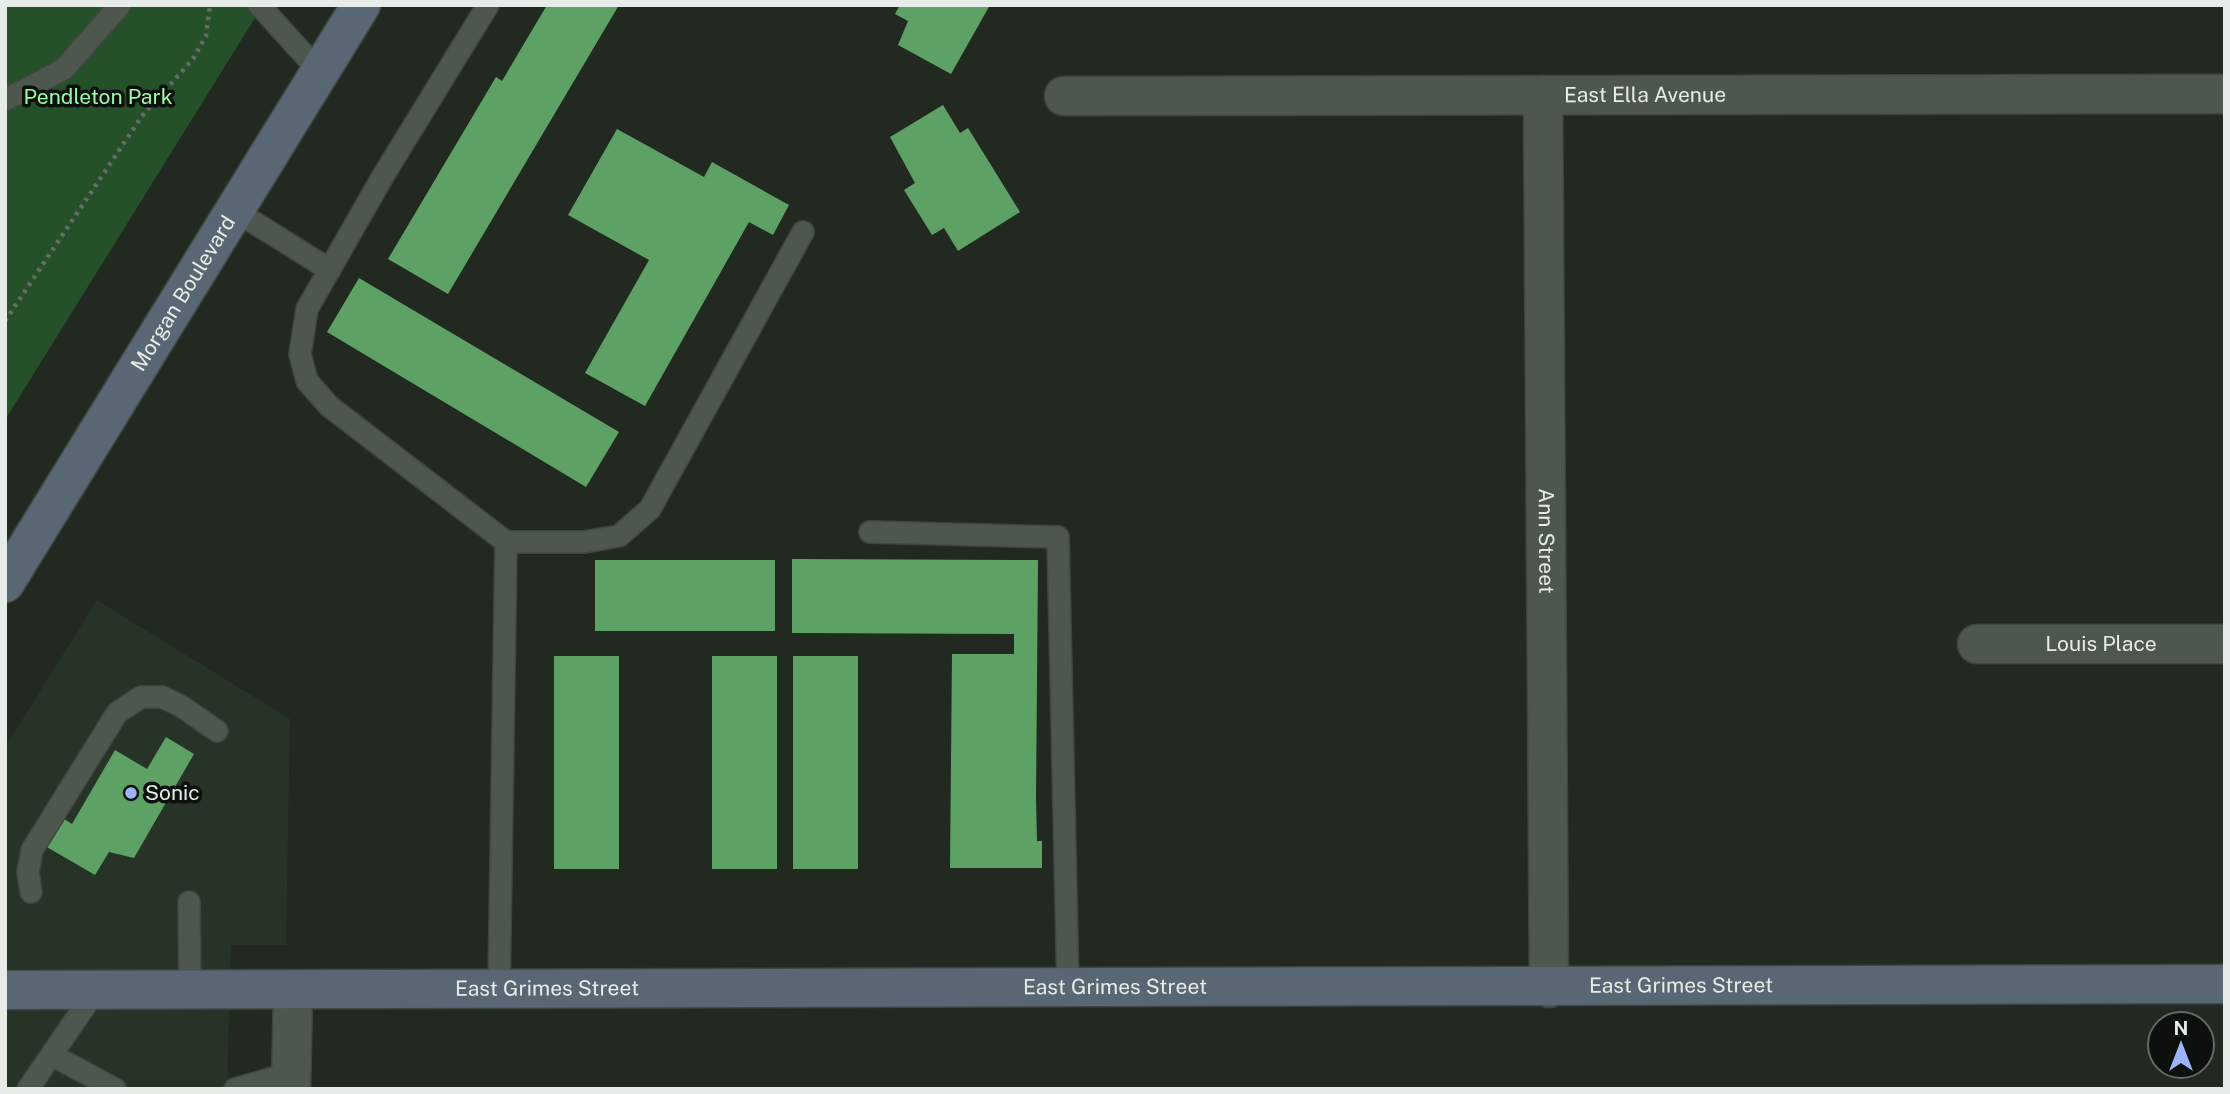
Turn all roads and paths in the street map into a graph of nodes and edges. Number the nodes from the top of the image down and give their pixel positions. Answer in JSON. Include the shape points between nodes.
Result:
{"nodes":[{"id":1,"x":120,"y":5,"type":"edge"},
{"id":2,"x":210,"y":5,"type":"edge"},
{"id":3,"x":259,"y":5,"type":"edge"},
{"id":4,"x":360,"y":5,"type":"edge"},
{"id":5,"x":488,"y":5,"type":"edge"},
{"id":6,"x":319,"y":71,"type":"junction"},
{"id":7,"x":2225,"y":94,"type":"edge"},
{"id":8,"x":1543,"y":95,"type":"junction"},
{"id":9,"x":1064,"y":96,"type":"dead end"},
{"id":10,"x":5,"y":100,"type":"edge"},
{"id":11,"x":234,"y":210,"type":"junction"},
{"id":12,"x":803,"y":232,"type":"dead end"},
{"id":13,"x":330,"y":270,"type":"junction"},
{"id":14,"x":5,"y":321,"type":"edge"},
{"id":15,"x":870,"y":532,"type":"dead end"},
{"id":16,"x":506,"y":542,"type":"junction"},
{"id":17,"x":5,"y":583,"type":"edge"},
{"id":18,"x":2225,"y":643,"type":"edge"},
{"id":19,"x":1977,"y":644,"type":"dead end"},
{"id":20,"x":217,"y":731,"type":"dead end"},
{"id":21,"x":31,"y":892,"type":"dead end"},
{"id":22,"x":189,"y":902,"type":"dead end"},
{"id":23,"x":2225,"y":984,"type":"edge"},
{"id":24,"x":1549,"y":988,"type":"junction"},
{"id":25,"x":1068,"y":989,"type":"junction"},
{"id":26,"x":5,"y":990,"type":"edge"},
{"id":27,"x":96,"y":990,"type":"junction"},
{"id":28,"x":190,"y":991,"type":"junction"},
{"id":29,"x":499,"y":991,"type":"junction"},
{"id":30,"x":292,"y":992,"type":"junction"},
{"id":31,"x":52,"y":1055,"type":"junction"},
{"id":32,"x":291,"y":1081,"type":"edge"},
{"id":33,"x":28,"y":1089,"type":"edge"},
{"id":34,"x":115,"y":1089,"type":"edge"},
{"id":35,"x":235,"y":1089,"type":"edge"}],
"edges":[{"from":1,"to":10,"type":"lane","via":[[64,69]]},
{"from":2,"to":14,"type":"path","via":[[206,36],[193,59],[142,117]]},
{"from":3,"to":6,"type":"lane"},
{"from":4,"to":6,"type":"street","name":"Morgan Boulevard"},
{"from":5,"to":13,"type":"lane"},
{"from":6,"to":11,"type":"street","name":"Morgan Boulevard"},
{"from":7,"to":8,"type":"street","name":"East Ella Avenue"},
{"from":8,"to":9,"type":"street","name":"East Ella Avenue"},
{"from":8,"to":24,"type":"street","name":"Ann Street"},
{"from":11,"to":13,"type":"lane"},
{"from":11,"to":17,"type":"street","name":"Morgan Boulevard"},
{"from":12,"to":16,"type":"lane","via":[[650,509],[619,536],[584,542]]},
{"from":13,"to":16,"type":"lane","via":[[307,309],[300,354],[307,381],[329,406]]},
{"from":15,"to":25,"type":"lane","via":[[1058,537]]},
{"from":16,"to":29,"type":"lane"},
{"from":18,"to":19,"type":"street","name":"Louis Place"},
{"from":20,"to":21,"type":"lane","via":[[162,697],[141,697],[117,713],[32,850]]},
{"from":22,"to":28,"type":"lane"},
{"from":23,"to":24,"type":"street","name":"East Grimes Street"},
{"from":24,"to":25,"type":"street","name":"East Grimes Street"},
{"from":25,"to":29,"type":"street","name":"East Grimes Street"},
{"from":26,"to":27,"type":"street","name":"East Grimes Street"},
{"from":27,"to":28,"type":"street","name":"East Grimes Street"},
{"from":27,"to":31,"type":"lane"},
{"from":28,"to":30,"type":"street","name":"East Grimes Street"},
{"from":29,"to":30,"type":"street","name":"East Grimes Street"},
{"from":30,"to":32,"type":"street"},
{"from":31,"to":33,"type":"lane"},
{"from":31,"to":34,"type":"lane"},
{"from":32,"to":35,"type":"lane"}]}
